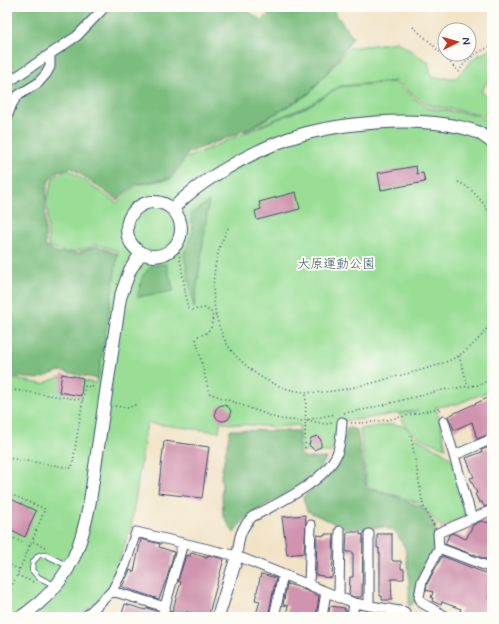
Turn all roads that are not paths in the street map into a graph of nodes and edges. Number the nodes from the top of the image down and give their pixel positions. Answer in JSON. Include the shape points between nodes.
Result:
{"nodes":[{"id":1,"x":104,"y":7,"type":"edge"},
{"id":2,"x":50,"y":54,"type":"junction"},
{"id":3,"x":7,"y":83,"type":"edge"},
{"id":4,"x":7,"y":117,"type":"edge"},
{"id":5,"x":492,"y":142,"type":"edge"},
{"id":6,"x":173,"y":209,"type":"junction"},
{"id":7,"x":141,"y":253,"type":"junction"},
{"id":8,"x":444,"y":421,"type":"road end"},
{"id":9,"x":342,"y":422,"type":"road end"},
{"id":10,"x":492,"y":439,"type":"edge"},
{"id":11,"x":455,"y":455,"type":"junction"},
{"id":12,"x":492,"y":510,"type":"edge"},
{"id":13,"x":472,"y":518,"type":"junction"},
{"id":14,"x":311,"y":525,"type":"dead end"},
{"id":15,"x":340,"y":531,"type":"dead end"},
{"id":16,"x":369,"y":534,"type":"dead end"},
{"id":17,"x":183,"y":543,"type":"junction"},
{"id":18,"x":439,"y":548,"type":"junction"},
{"id":19,"x":237,"y":556,"type":"junction"},
{"id":20,"x":69,"y":566,"type":"junction"},
{"id":21,"x":492,"y":568,"type":"edge"},
{"id":22,"x":282,"y":575,"type":"junction"},
{"id":23,"x":56,"y":586,"type":"junction"},
{"id":24,"x":309,"y":586,"type":"junction"},
{"id":25,"x":112,"y":591,"type":"junction"},
{"id":26,"x":326,"y":592,"type":"junction"},
{"id":27,"x":339,"y":598,"type":"junction"},
{"id":28,"x":354,"y":603,"type":"junction"},
{"id":29,"x":369,"y":606,"type":"junction"},
{"id":30,"x":165,"y":607,"type":"junction"},
{"id":31,"x":20,"y":617,"type":"edge"},
{"id":32,"x":85,"y":617,"type":"edge"},
{"id":33,"x":162,"y":617,"type":"edge"},
{"id":34,"x":218,"y":617,"type":"edge"},
{"id":35,"x":274,"y":617,"type":"edge"},
{"id":36,"x":322,"y":617,"type":"edge"},
{"id":37,"x":352,"y":617,"type":"edge"},
{"id":38,"x":404,"y":617,"type":"edge"},
{"id":39,"x":447,"y":617,"type":"edge"}],
"edges":[{"from":1,"to":2,"type":"street","via":[[77,36]]},
{"from":2,"to":3,"type":"street"},
{"from":2,"to":4,"type":"street","via":[[50,67],[46,74],[38,83],[17,96]]},
{"from":5,"to":6,"type":"street","via":[[478,132],[442,124],[402,121],[357,124],[306,134],[278,142],[244,159],[206,181]]},
{"from":6,"to":7,"type":"street","via":[[180,219],[182,229],[176,246],[169,253],[160,256]]},
{"from":6,"to":7,"type":"street","via":[[158,202],[140,206],[133,212],[127,230],[134,248]]},
{"from":7,"to":20,"type":"street","via":[[130,270],[120,298],[90,501],[84,532]]},
{"from":8,"to":11,"type":"street"},
{"from":9,"to":19,"type":"street","via":[[336,456],[325,471],[313,483],[252,517],[244,525]]},
{"from":10,"to":11,"type":"street"},
{"from":11,"to":13,"type":"street"},
{"from":12,"to":13,"type":"street"},
{"from":13,"to":18,"type":"street","via":[[438,533]]},
{"from":14,"to":24,"type":"street"},
{"from":15,"to":27,"type":"street"},
{"from":16,"to":29,"type":"street"},
{"from":17,"to":19,"type":"street"},
{"from":17,"to":25,"type":"street","via":[[136,532],[125,566]]},
{"from":17,"to":30,"type":"street"},
{"from":18,"to":21,"type":"street"},
{"from":18,"to":39,"type":"street","via":[[422,581],[419,597],[422,603]]},
{"from":19,"to":22,"type":"street"},
{"from":19,"to":34,"type":"street"},
{"from":20,"to":23,"type":"street"},
{"from":20,"to":23,"type":"lane","via":[[46,555],[39,555],[33,562],[32,570],[35,574]]},
{"from":22,"to":24,"type":"street"},
{"from":22,"to":35,"type":"street"},
{"from":23,"to":31,"type":"street","via":[[49,595]]},
{"from":24,"to":26,"type":"street"},
{"from":25,"to":30,"type":"street"},
{"from":25,"to":32,"type":"street"},
{"from":26,"to":27,"type":"street"},
{"from":26,"to":36,"type":"street"},
{"from":27,"to":28,"type":"street"},
{"from":28,"to":29,"type":"street"},
{"from":28,"to":37,"type":"street"},
{"from":29,"to":38,"type":"street","via":[[405,612]]},
{"from":30,"to":33,"type":"street"}]}
